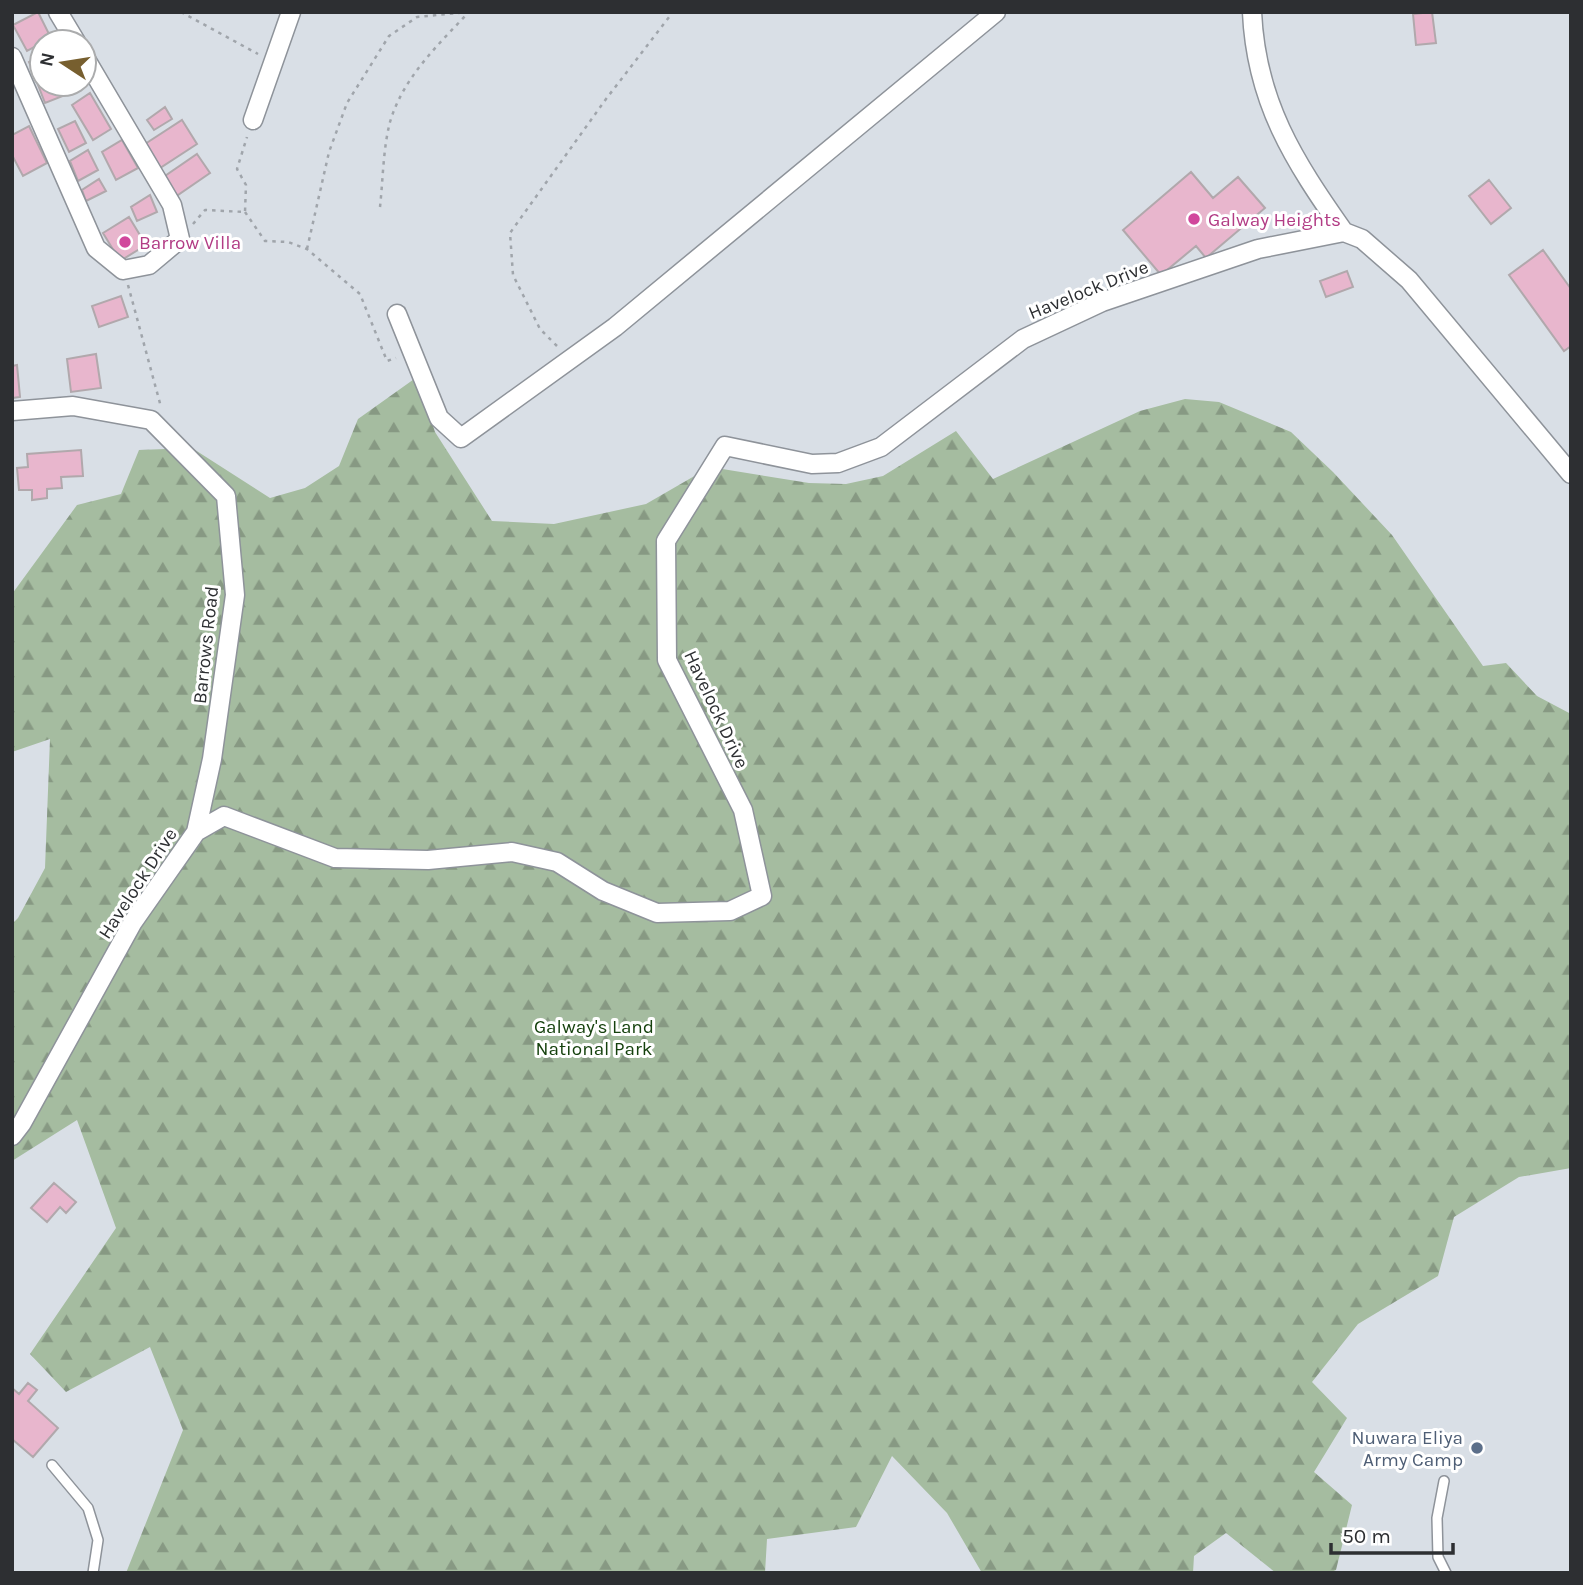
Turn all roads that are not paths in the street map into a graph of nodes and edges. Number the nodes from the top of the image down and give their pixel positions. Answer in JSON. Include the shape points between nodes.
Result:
{"nodes":[{"id":1,"x":58,"y":12,"type":"edge"},
{"id":2,"x":291,"y":12,"type":"edge"},
{"id":3,"x":996,"y":12,"type":"edge"},
{"id":4,"x":1252,"y":12,"type":"edge"},
{"id":5,"x":68,"y":28,"type":"edge"},
{"id":6,"x":12,"y":57,"type":"edge"},
{"id":7,"x":98,"y":80,"type":"edge"},
{"id":8,"x":17,"y":85,"type":"edge"},
{"id":9,"x":253,"y":120,"type":"road end"},
{"id":10,"x":1344,"y":232,"type":"junction"},
{"id":11,"x":397,"y":314,"type":"dead end"},
{"id":12,"x":12,"y":411,"type":"edge"},
{"id":13,"x":1571,"y":474,"type":"edge"},
{"id":14,"x":196,"y":832,"type":"junction"},
{"id":15,"x":12,"y":1136,"type":"edge"},
{"id":16,"x":52,"y":1465,"type":"dead end"},
{"id":17,"x":1444,"y":1481,"type":"dead end"},
{"id":18,"x":93,"y":1573,"type":"edge"},
{"id":19,"x":1446,"y":1573,"type":"edge"}],
"edges":[{"from":1,"to":5,"type":"street"},
{"from":2,"to":9,"type":"street"},
{"from":3,"to":11,"type":"street","via":[[615,327],[461,438],[439,418]]},
{"from":4,"to":10,"type":"street","via":[[1253,44],[1268,105],[1293,157]]},
{"from":6,"to":8,"type":"street"},
{"from":7,"to":8,"type":"street","via":[[172,205],[180,239],[149,265],[123,270],[96,248]]},
{"from":10,"to":13,"type":"street","via":[[1362,239],[1409,281]]},
{"from":10,"to":14,"type":"street","name":"Havelock Drive","via":[[1258,249],[1102,302],[1023,338],[881,447],[838,463],[812,464],[725,446],[666,541],[667,660],[743,810],[762,897],[730,911],[657,913],[603,891],[557,862],[512,852],[428,860],[335,858],[224,816]]},
{"from":12,"to":14,"type":"street","name":"Barrows Road","via":[[73,406],[151,420],[226,496],[235,595],[212,759]]},
{"from":14,"to":15,"type":"street","name":"Havelock Drive","via":[[133,922]]},
{"from":16,"to":18,"type":"lane","via":[[88,1508],[98,1540]]},
{"from":17,"to":19,"type":"lane","via":[[1437,1518],[1437,1558]]}]}
